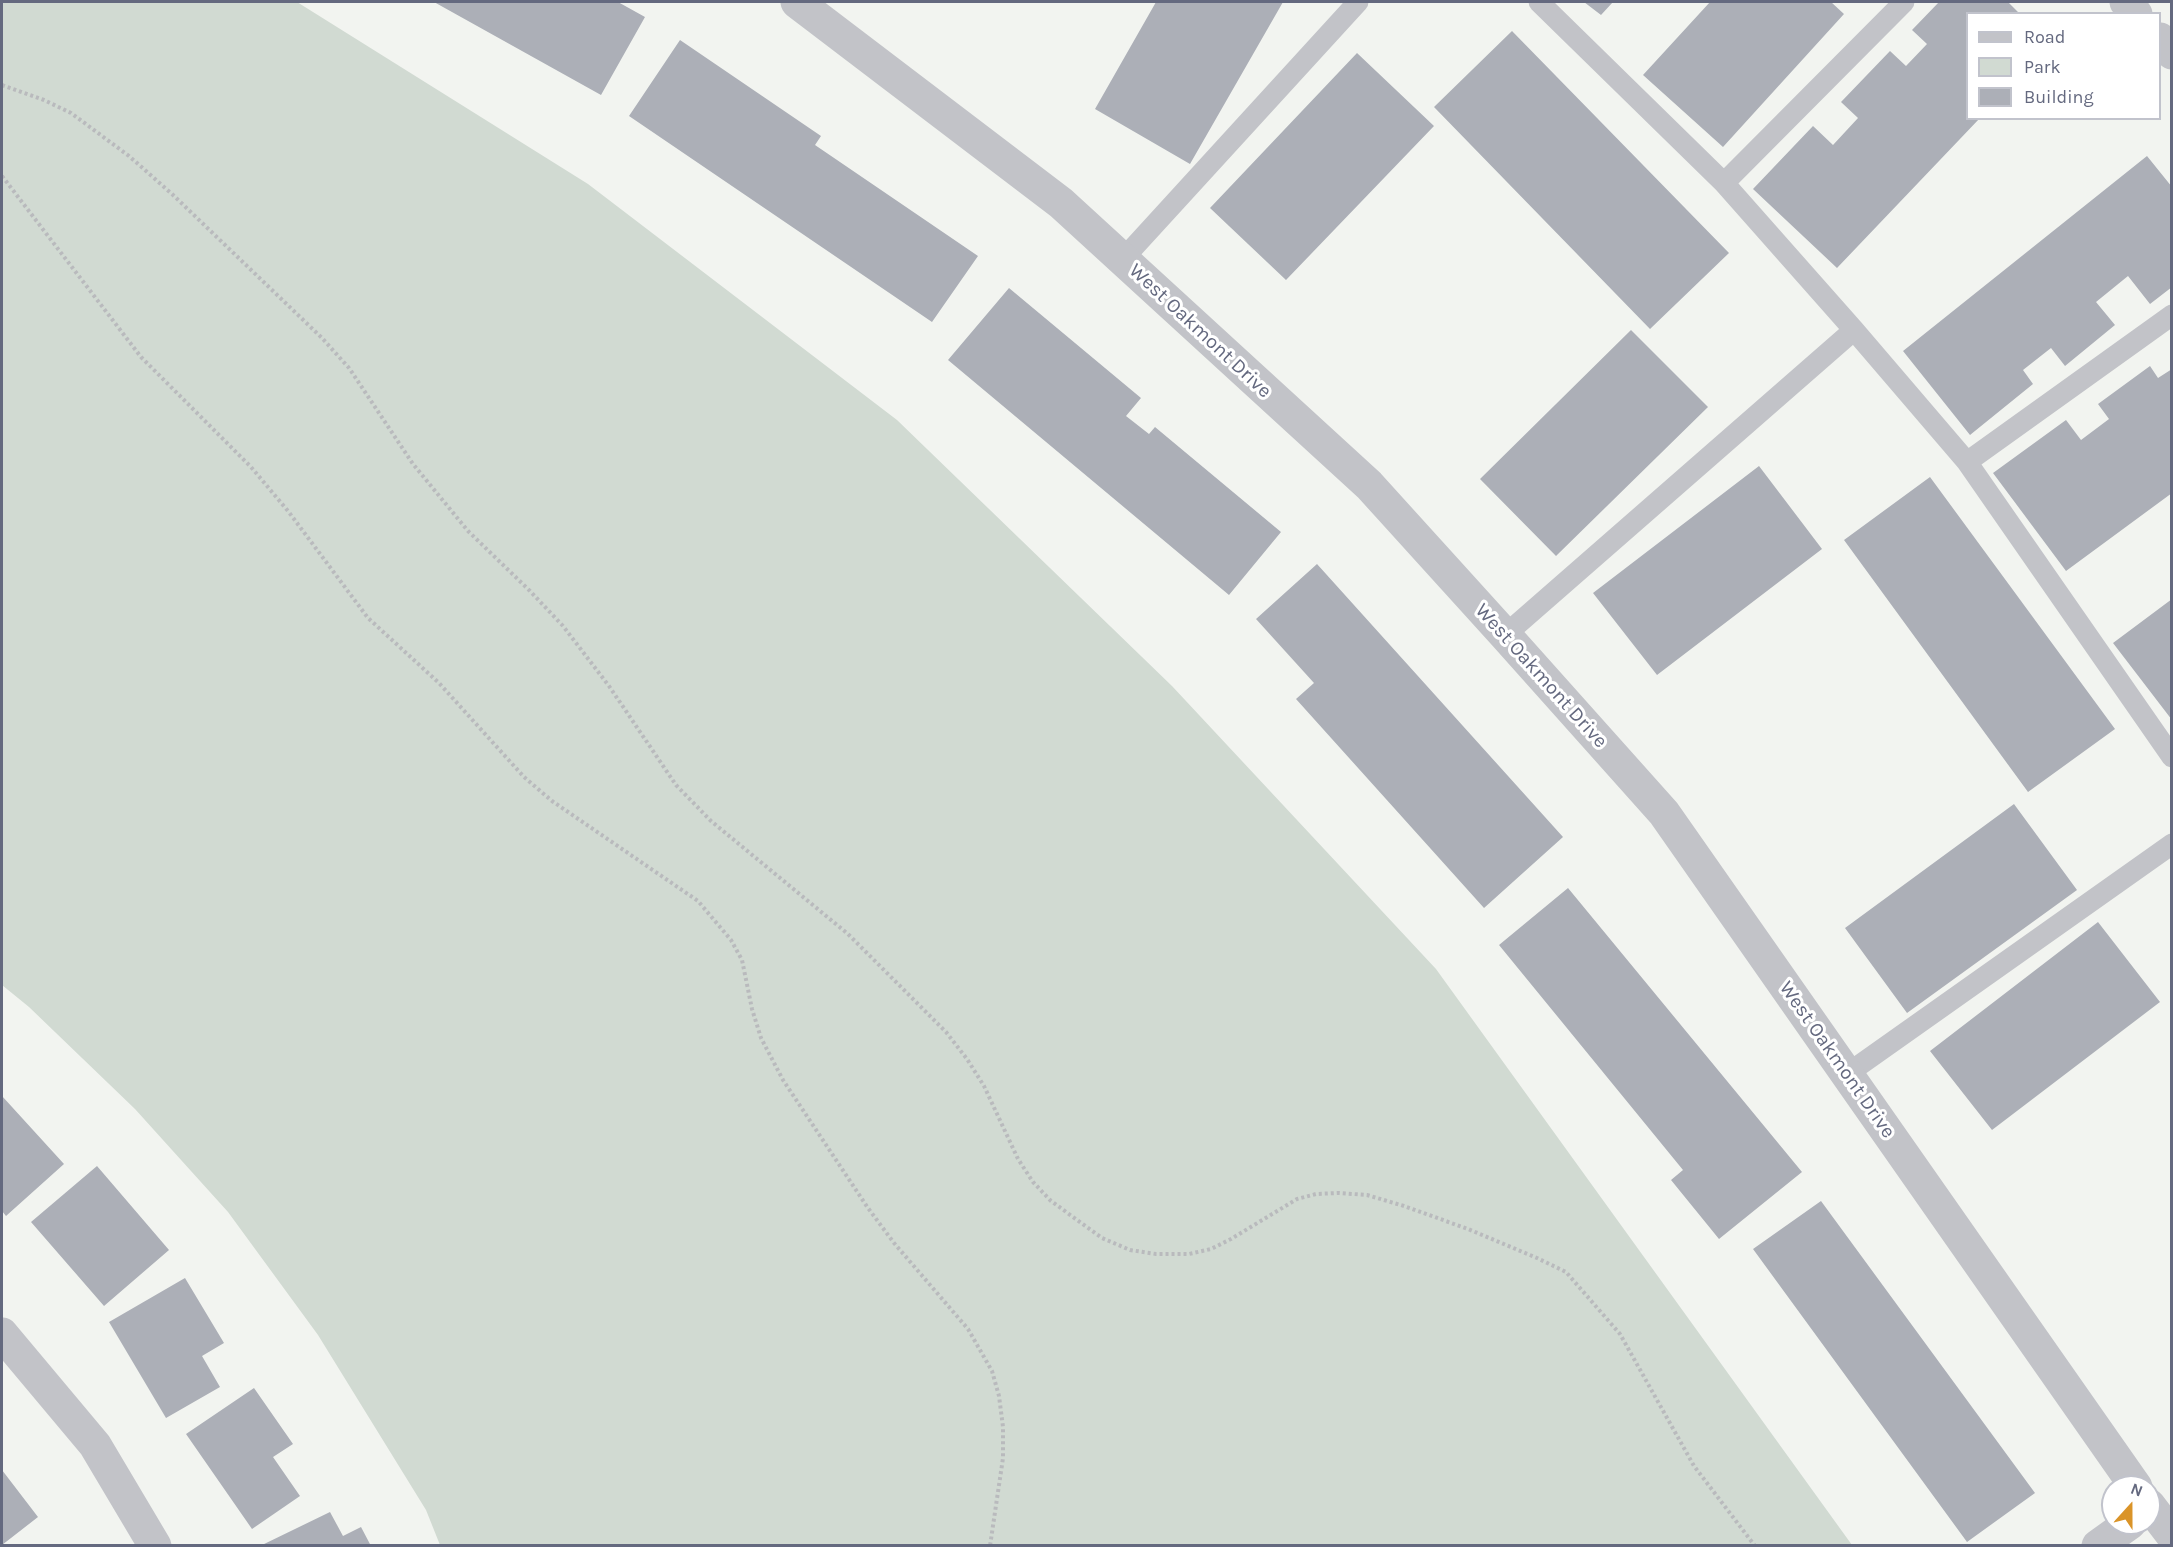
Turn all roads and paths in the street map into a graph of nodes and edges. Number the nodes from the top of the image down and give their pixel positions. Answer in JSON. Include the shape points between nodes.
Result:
{"nodes":[{"id":1,"x":797,"y":2,"type":"edge"},
{"id":2,"x":1358,"y":2,"type":"edge"},
{"id":3,"x":1539,"y":2,"type":"edge"},
{"id":4,"x":1904,"y":2,"type":"edge"},
{"id":5,"x":2161,"y":40,"type":"edge"},
{"id":6,"x":2172,"y":53,"type":"edge"},
{"id":7,"x":2,"y":85,"type":"edge"},
{"id":8,"x":2,"y":176,"type":"edge"},
{"id":9,"x":1724,"y":183,"type":"junction"},
{"id":10,"x":1123,"y":259,"type":"junction"},
{"id":11,"x":2172,"y":315,"type":"edge"},
{"id":12,"x":1854,"y":330,"type":"junction"},
{"id":13,"x":1967,"y":462,"type":"junction"},
{"id":14,"x":1504,"y":635,"type":"junction"},
{"id":15,"x":2172,"y":758,"type":"edge"},
{"id":16,"x":2172,"y":844,"type":"edge"},
{"id":17,"x":1847,"y":1074,"type":"junction"},
{"id":18,"x":2,"y":1334,"type":"edge"},
{"id":19,"x":2128,"y":1475,"type":"edge"},
{"id":20,"x":2161,"y":1521,"type":"edge"},
{"id":21,"x":2110,"y":1535,"type":"edge"},
{"id":22,"x":2172,"y":1535,"type":"edge"},
{"id":23,"x":155,"y":1545,"type":"edge"},
{"id":24,"x":990,"y":1545,"type":"edge"},
{"id":25,"x":1755,"y":1545,"type":"edge"},
{"id":26,"x":2098,"y":1545,"type":"edge"}],
"edges":[{"from":1,"to":10,"type":"street","name":"West Oakmont Drive","via":[[1061,203]]},
{"from":2,"to":10,"type":"lane"},
{"from":3,"to":9,"type":"lane"},
{"from":4,"to":9,"type":"lane"},
{"from":5,"to":6,"type":"street"},
{"from":7,"to":25,"type":"path","via":[[70,113],[129,156],[322,338],[349,368],[413,464],[468,531],[570,634],[676,785],[711,821],[848,934],[946,1032],[984,1086],[1018,1159],[1051,1201],[1102,1238],[1130,1250],[1189,1254],[1211,1250],[1297,1199],[1339,1192],[1367,1195],[1468,1229],[1566,1272],[1620,1334],[1694,1466]]},
{"from":8,"to":24,"type":"path","via":[[141,357],[251,467],[368,618],[439,683],[524,777],[552,801],[698,901],[731,940],[742,960],[761,1038],[783,1080],[868,1208],[968,1329],[992,1371],[1003,1426],[1003,1458]]},
{"from":9,"to":12,"type":"lane"},
{"from":10,"to":14,"type":"street","name":"West Oakmont Drive","via":[[1369,485]]},
{"from":11,"to":13,"type":"lane"},
{"from":12,"to":13,"type":"lane"},
{"from":12,"to":14,"type":"lane"},
{"from":13,"to":15,"type":"lane"},
{"from":14,"to":17,"type":"street","name":"West Oakmont Drive","via":[[1664,813]]},
{"from":16,"to":17,"type":"lane"},
{"from":17,"to":19,"type":"street","name":"West Oakmont Drive"},
{"from":18,"to":23,"type":"street","via":[[95,1446]]},
{"from":20,"to":22,"type":"street","name":"West Oakmont Drive"},
{"from":21,"to":26,"type":"street"}]}
